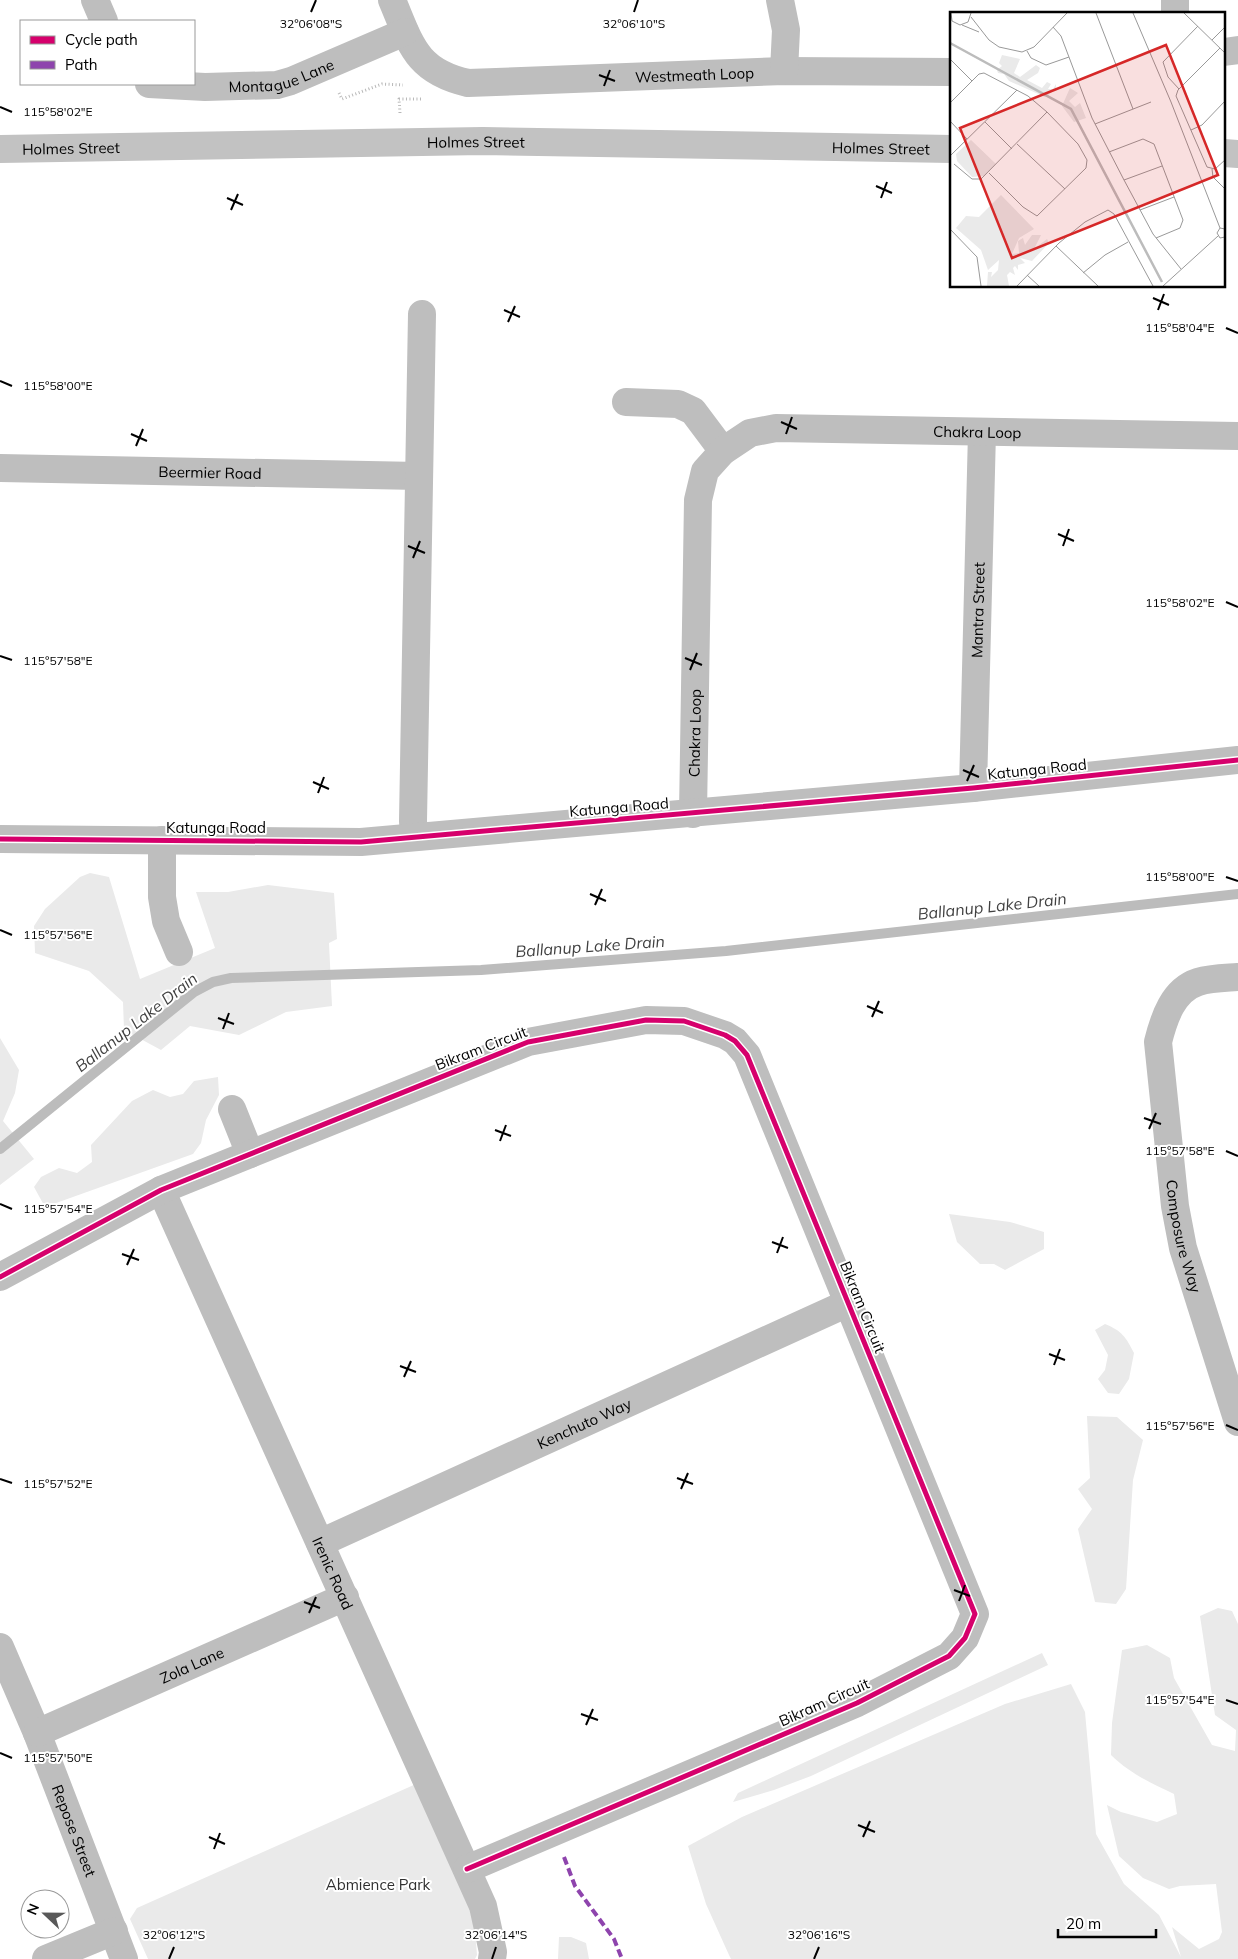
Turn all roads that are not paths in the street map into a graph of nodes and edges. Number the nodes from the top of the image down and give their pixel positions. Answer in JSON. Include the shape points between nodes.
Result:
{"nodes":[{"id":1,"x":95,"y":0,"type":"edge"},
{"id":2,"x":392,"y":0,"type":"edge"},
{"id":3,"x":780,"y":0,"type":"edge"},
{"id":4,"x":104,"y":20,"type":"edge"},
{"id":5,"x":405,"y":32,"type":"junction"},
{"id":6,"x":784,"y":71,"type":"junction"},
{"id":7,"x":950,"y":72,"type":"edge"},
{"id":8,"x":168,"y":85,"type":"edge"},
{"id":9,"x":950,"y":149,"type":"edge"},
{"id":10,"x":0,"y":150,"type":"edge"},
{"id":11,"x":422,"y":314,"type":"dead end"},
{"id":12,"x":626,"y":402,"type":"dead end"},
{"id":13,"x":982,"y":432,"type":"junction"},
{"id":14,"x":1238,"y":436,"type":"edge"},
{"id":15,"x":723,"y":451,"type":"junction"},
{"id":16,"x":0,"y":468,"type":"edge"},
{"id":17,"x":419,"y":476,"type":"junction"},
{"id":18,"x":1238,"y":760,"type":"edge"},
{"id":19,"x":973,"y":788,"type":"junction"},
{"id":20,"x":693,"y":814,"type":"junction"},
{"id":21,"x":414,"y":837,"type":"junction"},
{"id":22,"x":0,"y":839,"type":"edge"},
{"id":23,"x":162,"y":840,"type":"junction"},
{"id":24,"x":179,"y":952,"type":"dead end"},
{"id":25,"x":1238,"y":977,"type":"edge"},
{"id":26,"x":232,"y":1109,"type":"dead end"},
{"id":27,"x":250,"y":1154,"type":"junction"},
{"id":28,"x":161,"y":1190,"type":"junction"},
{"id":29,"x":0,"y":1277,"type":"edge"},
{"id":30,"x":848,"y":1303,"type":"junction"},
{"id":31,"x":1238,"y":1422,"type":"edge"},
{"id":32,"x":320,"y":1543,"type":"junction"},
{"id":33,"x":345,"y":1597,"type":"junction"},
{"id":34,"x":0,"y":1647,"type":"edge"},
{"id":35,"x":37,"y":1733,"type":"junction"},
{"id":36,"x":467,"y":1870,"type":"junction"},
{"id":37,"x":114,"y":1931,"type":"junction"},
{"id":38,"x":46,"y":1959,"type":"edge"},
{"id":39,"x":124,"y":1959,"type":"edge"},
{"id":40,"x":492,"y":1959,"type":"edge"}],
"edges":[{"from":1,"to":4,"type":"street"},
{"from":2,"to":5,"type":"street","name":"Westmeath Loop"},
{"from":3,"to":6,"type":"street","via":[[786,30]]},
{"from":5,"to":6,"type":"street","name":"Westmeath Loop","via":[[427,65],[439,74],[468,83]]},
{"from":5,"to":8,"type":"street","name":"Montague Lane","via":[[276,85]]},
{"from":6,"to":7,"type":"street","name":"Westmeath Loop"},
{"from":9,"to":10,"type":"main road","name":"Holmes Street","via":[[484,141]]},
{"from":11,"to":17,"type":"street"},
{"from":12,"to":15,"type":"street","via":[[678,404],[693,410]]},
{"from":13,"to":14,"type":"street","name":"Chakra Loop"},
{"from":13,"to":15,"type":"street","name":"Chakra Loop","via":[[776,428],[750,433]]},
{"from":13,"to":19,"type":"street","name":"Mantra Street"},
{"from":15,"to":20,"type":"street","name":"Chakra Loop","via":[[705,471],[698,500]]},
{"from":16,"to":17,"type":"street","name":"Beermier Road"},
{"from":17,"to":21,"type":"street"},
{"from":18,"to":19,"type":"street","name":"Katunga Road"},
{"from":19,"to":20,"type":"street","name":"Katunga Road"},
{"from":20,"to":21,"type":"street","name":"Katunga Road"},
{"from":21,"to":23,"type":"street","name":"Katunga Road","via":[[361,842]]},
{"from":22,"to":23,"type":"street","name":"Katunga Road"},
{"from":23,"to":24,"type":"street","via":[[162,897],[166,921]]},
{"from":25,"to":31,"type":"street","name":"Composure Way","via":[[1197,982],[1176,996],[1164,1019],[1158,1042],[1175,1206],[1183,1248]]},
{"from":26,"to":27,"type":"street"},
{"from":27,"to":28,"type":"street","name":"Bikram Circuit"},
{"from":27,"to":30,"type":"street","name":"Bikram Circuit","via":[[528,1042],[646,1020],[684,1022],[735,1041],[747,1055]]},
{"from":28,"to":29,"type":"street","name":"Bikram Circuit"},
{"from":28,"to":32,"type":"street","name":"Irenic Road"},
{"from":30,"to":32,"type":"street","name":"Kenchuto Way"},
{"from":30,"to":36,"type":"street","name":"Bikram Circuit","via":[[975,1614],[966,1638],[949,1656],[857,1703]]},
{"from":32,"to":33,"type":"street","name":"Irenic Road"},
{"from":33,"to":35,"type":"street","name":"Zola Lane"},
{"from":33,"to":36,"type":"street","name":"Irenic Road"},
{"from":34,"to":35,"type":"street","name":"Repose Street"},
{"from":35,"to":37,"type":"street","name":"Repose Street"},
{"from":36,"to":40,"type":"street","name":"Irenic Road","via":[[483,1906]]},
{"from":37,"to":38,"type":"street"},
{"from":37,"to":39,"type":"street","name":"Repose Street"}]}
